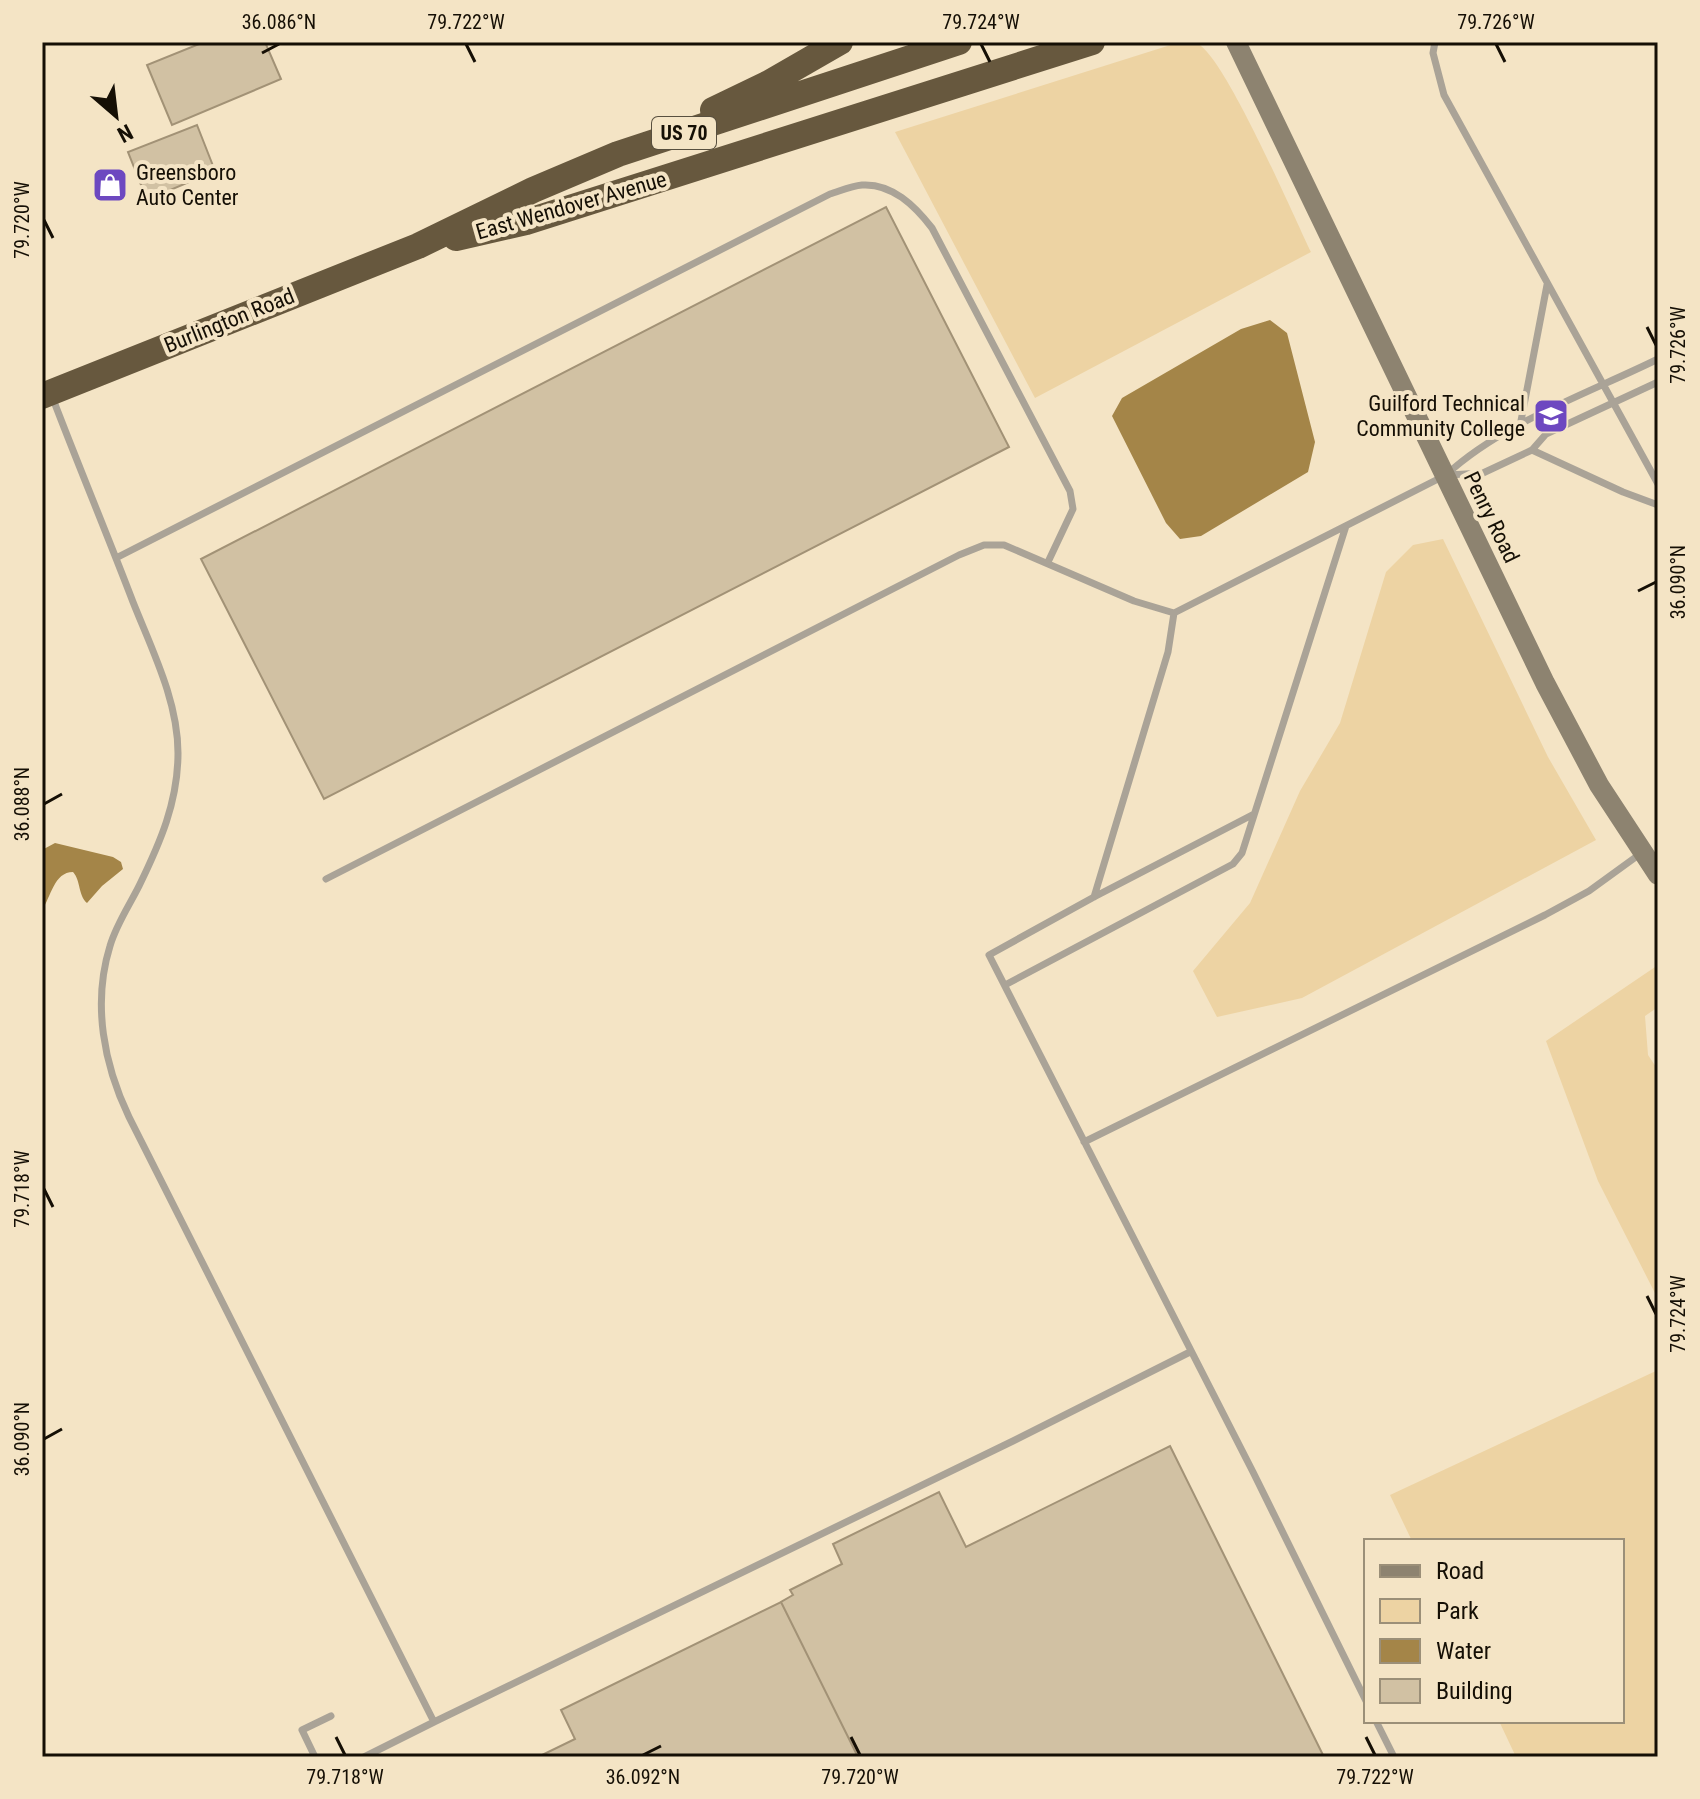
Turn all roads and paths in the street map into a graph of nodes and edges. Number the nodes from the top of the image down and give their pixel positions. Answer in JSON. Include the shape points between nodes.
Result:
{"nodes":[{"id":1,"x":840,"y":42,"type":"edge"},
{"id":2,"x":959,"y":42,"type":"edge"},
{"id":3,"x":1092,"y":42,"type":"edge"},
{"id":4,"x":1236,"y":42,"type":"edge"},
{"id":5,"x":1435,"y":42,"type":"edge"},
{"id":6,"x":618,"y":154,"type":"junction"},
{"id":7,"x":418,"y":246,"type":"junction"},
{"id":8,"x":1547,"y":285,"type":"junction"},
{"id":9,"x":1658,"y":359,"type":"edge"},
{"id":10,"x":1658,"y":382,"type":"edge"},
{"id":11,"x":1602,"y":384,"type":"junction"},
{"id":12,"x":46,"y":395,"type":"edge"},
{"id":13,"x":1612,"y":403,"type":"junction"},
{"id":14,"x":1520,"y":426,"type":"junction"},
{"id":15,"x":1532,"y":450,"type":"junction"},
{"id":16,"x":1446,"y":475,"type":"junction"},
{"id":17,"x":1658,"y":484,"type":"edge"},
{"id":18,"x":1658,"y":505,"type":"edge"},
{"id":19,"x":1346,"y":526,"type":"junction"},
{"id":20,"x":116,"y":558,"type":"junction"},
{"id":21,"x":1048,"y":562,"type":"junction"},
{"id":22,"x":1174,"y":613,"type":"junction"},
{"id":23,"x":1254,"y":814,"type":"junction"},
{"id":24,"x":1642,"y":853,"type":"junction"},
{"id":25,"x":1658,"y":875,"type":"edge"},
{"id":26,"x":326,"y":879,"type":"dead end"},
{"id":27,"x":1094,"y":897,"type":"junction"},
{"id":28,"x":1005,"y":985,"type":"junction"},
{"id":29,"x":1084,"y":1142,"type":"junction"},
{"id":30,"x":1190,"y":1352,"type":"junction"},
{"id":31,"x":1364,"y":1697,"type":"edge"},
{"id":32,"x":331,"y":1716,"type":"dead end"},
{"id":33,"x":434,"y":1722,"type":"junction"},
{"id":34,"x":1377,"y":1723,"type":"edge"},
{"id":35,"x":315,"y":1757,"type":"edge"},
{"id":36,"x":364,"y":1757,"type":"edge"},
{"id":37,"x":1394,"y":1757,"type":"edge"}],
"edges":[{"from":1,"to":6,"type":"highway","via":[[767,84]]},
{"from":2,"to":6,"type":"highway","name":"East Wendover Avenue","number":"US 70"},
{"from":3,"to":7,"type":"highway","name":"East Wendover Avenue","number":"US 70","via":[[526,222]]},
{"from":4,"to":16,"type":"street","name":"Penry Road"},
{"from":5,"to":8,"type":"lane","via":[[1444,95]]},
{"from":6,"to":7,"type":"highway","name":"East Wendover Avenue","number":"US 70"},
{"from":7,"to":12,"type":"highway","name":"Burlington Road","number":"US 70"},
{"from":8,"to":11,"type":"lane"},
{"from":8,"to":14,"type":"lane"},
{"from":9,"to":11,"type":"lane"},
{"from":10,"to":13,"type":"lane"},
{"from":11,"to":13,"type":"lane"},
{"from":11,"to":14,"type":"lane"},
{"from":12,"to":20,"type":"lane"},
{"from":13,"to":15,"type":"lane","via":[[1546,434]]},
{"from":13,"to":17,"type":"lane"},
{"from":14,"to":16,"type":"lane","via":[[1471,452]]},
{"from":15,"to":16,"type":"lane","via":[[1483,473]]},
{"from":15,"to":18,"type":"lane"},
{"from":16,"to":19,"type":"lane"},
{"from":16,"to":24,"type":"street","name":"Penry Road","via":[[1570,732]]},
{"from":19,"to":22,"type":"lane"},
{"from":19,"to":23,"type":"lane"},
{"from":20,"to":21,"type":"lane","via":[[830,194],[861,185],[902,197],[932,228],[1070,491],[1073,509]]},
{"from":20,"to":33,"type":"lane","via":[[162,675],[178,754],[162,837],[110,946],[102,1004],[108,1063],[129,1117]]},
{"from":21,"to":22,"type":"lane"},
{"from":21,"to":26,"type":"lane","via":[[1004,545],[984,545],[959,555]]},
{"from":22,"to":27,"type":"lane","via":[[1168,652]]},
{"from":23,"to":27,"type":"lane"},
{"from":23,"to":28,"type":"lane","via":[[1242,853],[1233,864]]},
{"from":24,"to":25,"type":"street","name":"Penry Road"},
{"from":24,"to":29,"type":"lane","via":[[1545,915]]},
{"from":27,"to":28,"type":"lane","via":[[989,955]]},
{"from":28,"to":29,"type":"lane"},
{"from":29,"to":30,"type":"lane"},
{"from":30,"to":31,"type":"lane"},
{"from":30,"to":33,"type":"lane"},
{"from":32,"to":35,"type":"lane","via":[[302,1730]]},
{"from":33,"to":36,"type":"lane"},
{"from":34,"to":37,"type":"lane"}]}
